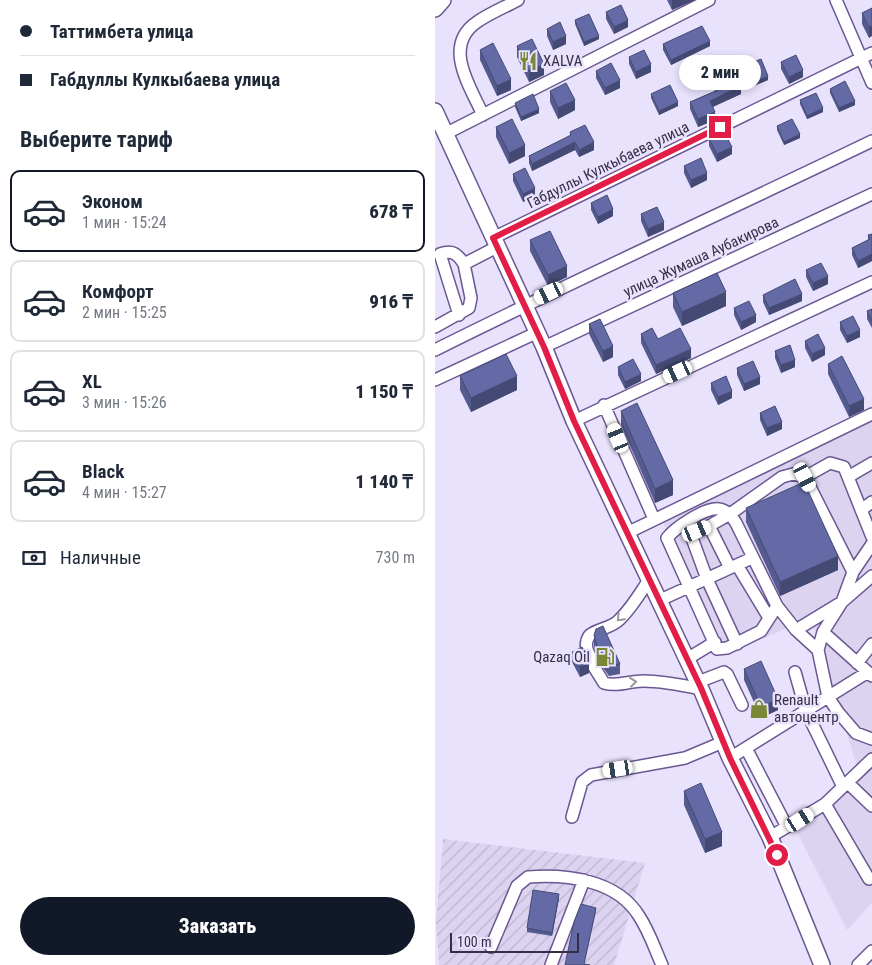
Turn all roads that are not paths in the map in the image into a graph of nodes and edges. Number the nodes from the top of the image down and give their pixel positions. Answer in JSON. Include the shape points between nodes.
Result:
{"nodes":[{"id":1,"x":443,"y":0,"type":"edge"},
{"id":2,"x":518,"y":0,"type":"edge"},
{"id":3,"x":709,"y":0,"type":"edge"},
{"id":4,"x":836,"y":0,"type":"edge"},
{"id":5,"x":435,"y":9,"type":"edge"},
{"id":6,"x":872,"y":53,"type":"edge"},
{"id":7,"x":860,"y":59,"type":"junction"},
{"id":8,"x":872,"y":83,"type":"edge"},
{"id":9,"x":435,"y":112,"type":"edge"},
{"id":10,"x":483,"y":115,"type":"junction"},
{"id":11,"x":445,"y":134,"type":"junction"},
{"id":12,"x":872,"y":141,"type":"edge"},
{"id":13,"x":872,"y":194,"type":"edge"},
{"id":14,"x":495,"y":242,"type":"junction"},
{"id":15,"x":464,"y":264,"type":"junction"},
{"id":16,"x":872,"y":282,"type":"edge"},
{"id":17,"x":523,"y":306,"type":"junction"},
{"id":18,"x":459,"y":315,"type":"junction"},
{"id":19,"x":435,"y":327,"type":"edge"},
{"id":20,"x":536,"y":333,"type":"junction"},
{"id":21,"x":544,"y":347,"type":"junction"},
{"id":22,"x":435,"y":350,"type":"edge"},
{"id":23,"x":435,"y":380,"type":"edge"},
{"id":24,"x":604,"y":405,"type":"junction"},
{"id":25,"x":872,"y":414,"type":"edge"},
{"id":26,"x":574,"y":421,"type":"junction"},
{"id":27,"x":777,"y":461,"type":"junction"},
{"id":28,"x":872,"y":464,"type":"edge"},
{"id":29,"x":782,"y":477,"type":"junction"},
{"id":30,"x":805,"y":477,"type":"junction"},
{"id":31,"x":848,"y":477,"type":"junction"},
{"id":32,"x":872,"y":502,"type":"edge"},
{"id":33,"x":861,"y":510,"type":"junction"},
{"id":34,"x":729,"y":514,"type":"junction"},
{"id":35,"x":654,"y":518,"type":"junction"},
{"id":36,"x":709,"y":526,"type":"junction"},
{"id":37,"x":627,"y":533,"type":"junction"},
{"id":38,"x":872,"y":538,"type":"edge"},
{"id":39,"x":872,"y":544,"type":"edge"},
{"id":40,"x":752,"y":558,"type":"junction"},
{"id":41,"x":733,"y":566,"type":"junction"},
{"id":42,"x":853,"y":572,"type":"junction"},
{"id":43,"x":872,"y":576,"type":"edge"},
{"id":44,"x":707,"y":578,"type":"junction"},
{"id":45,"x":649,"y":580,"type":"junction"},
{"id":46,"x":688,"y":587,"type":"junction"},
{"id":47,"x":658,"y":601,"type":"junction"},
{"id":48,"x":842,"y":602,"type":"junction"},
{"id":49,"x":777,"y":606,"type":"junction"},
{"id":50,"x":769,"y":618,"type":"junction"},
{"id":51,"x":796,"y":630,"type":"junction"},
{"id":52,"x":823,"y":632,"type":"junction"},
{"id":53,"x":715,"y":642,"type":"junction"},
{"id":54,"x":737,"y":644,"type":"junction"},
{"id":55,"x":872,"y":644,"type":"edge"},
{"id":56,"x":818,"y":650,"type":"junction"},
{"id":57,"x":687,"y":660,"type":"junction"},
{"id":58,"x":857,"y":663,"type":"junction"},
{"id":59,"x":795,"y":672,"type":"dead end"},
{"id":60,"x":870,"y":674,"type":"edge"},
{"id":61,"x":699,"y":685,"type":"junction"},
{"id":62,"x":829,"y":697,"type":"junction"},
{"id":63,"x":742,"y":705,"type":"dead end"},
{"id":64,"x":806,"y":711,"type":"junction"},
{"id":65,"x":872,"y":739,"type":"edge"},
{"id":66,"x":723,"y":742,"type":"junction"},
{"id":67,"x":746,"y":748,"type":"junction"},
{"id":68,"x":730,"y":758,"type":"junction"},
{"id":69,"x":871,"y":763,"type":"edge"},
{"id":70,"x":845,"y":785,"type":"junction"},
{"id":71,"x":825,"y":804,"type":"junction"},
{"id":72,"x":872,"y":806,"type":"edge"},
{"id":73,"x":572,"y":817,"type":"dead end"},
{"id":74,"x":787,"y":827,"type":"junction"},
{"id":75,"x":770,"y":836,"type":"junction"},
{"id":76,"x":869,"y":879,"type":"dead end"},
{"id":77,"x":584,"y":880,"type":"junction"},
{"id":78,"x":491,"y":947,"type":"dead end"},
{"id":79,"x":872,"y":951,"type":"edge"},
{"id":80,"x":551,"y":965,"type":"edge"},
{"id":81,"x":662,"y":965,"type":"edge"},
{"id":82,"x":822,"y":965,"type":"edge"},
{"id":83,"x":858,"y":965,"type":"edge"}],
"edges":[{"from":1,"to":5,"type":"main road"},
{"from":2,"to":10,"type":"street","via":[[477,22],[461,43],[461,65]]},
{"from":3,"to":10,"type":"street"},
{"from":4,"to":7,"type":"street"},
{"from":6,"to":7,"type":"street","name":"Габдуллы Кулкыбаева улица"},
{"from":7,"to":8,"type":"street"},
{"from":7,"to":14,"type":"street","name":"Габдуллы Кулкыбаева улица"},
{"from":9,"to":11,"type":"main road"},
{"from":10,"to":11,"type":"street"},
{"from":11,"to":14,"type":"main road"},
{"from":12,"to":17,"type":"street"},
{"from":13,"to":21,"type":"street","name":"улица Жумаша Аубакирова"},
{"from":14,"to":15,"type":"street","name":"Габдуллы Кулкыбаева улица"},
{"from":14,"to":17,"type":"main road"},
{"from":15,"to":18,"type":"street","via":[[471,298],[469,308]]},
{"from":15,"to":18,"type":"street","via":[[458,254],[448,251],[440,254]]},
{"from":16,"to":24,"type":"street"},
{"from":17,"to":20,"type":"main road"},
{"from":17,"to":22,"type":"street"},
{"from":18,"to":19,"type":"street"},
{"from":20,"to":21,"type":"main road"},
{"from":20,"to":23,"type":"street"},
{"from":21,"to":26,"type":"main road"},
{"from":24,"to":26,"type":"street"},
{"from":24,"to":35,"type":"street"},
{"from":25,"to":27,"type":"street"},
{"from":26,"to":37,"type":"main road"},
{"from":27,"to":29,"type":"street"},
{"from":27,"to":35,"type":"street"},
{"from":28,"to":31,"type":"street"},
{"from":29,"to":30,"type":"street","via":[[793,474]]},
{"from":29,"to":34,"type":"street"},
{"from":30,"to":31,"type":"street","via":[[830,463],[837,463],[844,467]]},
{"from":30,"to":42,"type":"street"},
{"from":31,"to":33,"type":"street"},
{"from":32,"to":33,"type":"street"},
{"from":33,"to":38,"type":"street"},
{"from":34,"to":36,"type":"street"},
{"from":34,"to":40,"type":"street"},
{"from":34,"to":46,"type":"street","via":[[721,509],[712,509],[673,531],[667,538]]},
{"from":35,"to":37,"type":"street"},
{"from":36,"to":41,"type":"street"},
{"from":36,"to":44,"type":"street","via":[[692,535]]},
{"from":37,"to":45,"type":"main road"},
{"from":39,"to":42,"type":"street"},
{"from":40,"to":41,"type":"street"},
{"from":40,"to":49,"type":"street"},
{"from":41,"to":44,"type":"street"},
{"from":41,"to":50,"type":"street"},
{"from":42,"to":48,"type":"street"},
{"from":43,"to":48,"type":"street"},
{"from":44,"to":46,"type":"street"},
{"from":44,"to":54,"type":"street"},
{"from":45,"to":47,"type":"main road"},
{"from":45,"to":61,"type":"street","one_way":true,"via":[[620,620],[589,637],[586,645],[592,663],[604,683],[613,686],[630,681]]},
{"from":46,"to":47,"type":"street"},
{"from":46,"to":53,"type":"street"},
{"from":47,"to":57,"type":"main road"},
{"from":48,"to":51,"type":"street"},
{"from":48,"to":52,"type":"street"},
{"from":49,"to":50,"type":"street"},
{"from":49,"to":51,"type":"street"},
{"from":50,"to":54,"type":"street","via":[[761,631]]},
{"from":51,"to":56,"type":"street"},
{"from":52,"to":56,"type":"street"},
{"from":52,"to":58,"type":"street"},
{"from":53,"to":54,"type":"street","via":[[720,650]]},
{"from":53,"to":57,"type":"street"},
{"from":55,"to":58,"type":"street"},
{"from":56,"to":62,"type":"street"},
{"from":57,"to":61,"type":"main road"},
{"from":58,"to":60,"type":"street"},
{"from":59,"to":64,"type":"street"},
{"from":60,"to":62,"type":"street"},
{"from":61,"to":63,"type":"street","via":[[724,672]]},
{"from":61,"to":66,"type":"main road"},
{"from":62,"to":64,"type":"street"},
{"from":62,"to":65,"type":"street","via":[[856,733]]},
{"from":64,"to":67,"type":"street"},
{"from":64,"to":70,"type":"street"},
{"from":66,"to":68,"type":"main road"},
{"from":66,"to":73,"type":"street","via":[[685,758],[591,775],[582,782]]},
{"from":67,"to":68,"type":"street"},
{"from":67,"to":74,"type":"street"},
{"from":68,"to":75,"type":"main road"},
{"from":69,"to":70,"type":"street"},
{"from":70,"to":71,"type":"street"},
{"from":70,"to":72,"type":"street"},
{"from":71,"to":74,"type":"street"},
{"from":71,"to":76,"type":"street"},
{"from":74,"to":75,"type":"street"},
{"from":75,"to":82,"type":"main road"},
{"from":77,"to":78,"type":"street","via":[[528,877],[517,886]]},
{"from":77,"to":80,"type":"street"},
{"from":77,"to":81,"type":"street","via":[[607,887],[625,898],[639,916]]},
{"from":79,"to":83,"type":"street"}]}
